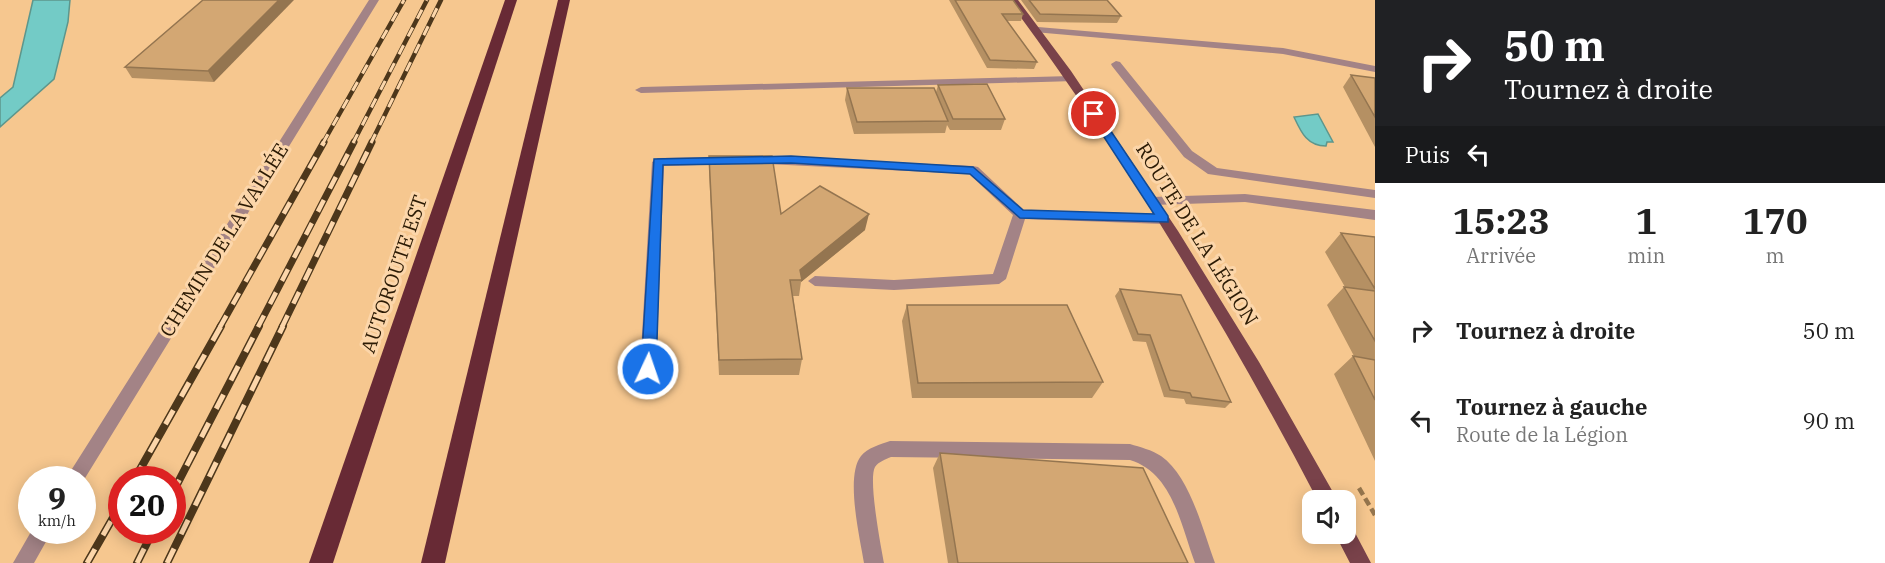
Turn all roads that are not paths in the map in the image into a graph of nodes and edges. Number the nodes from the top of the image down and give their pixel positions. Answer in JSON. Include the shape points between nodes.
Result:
{"nodes":[{"id":1,"x":374,"y":0,"type":"edge"},
{"id":2,"x":511,"y":0,"type":"edge"},
{"id":3,"x":564,"y":0,"type":"edge"},
{"id":4,"x":1013,"y":0,"type":"edge"},
{"id":5,"x":1038,"y":30,"type":"junction"},
{"id":6,"x":1116,"y":64,"type":"dead end"},
{"id":7,"x":1375,"y":69,"type":"edge"},
{"id":8,"x":1071,"y":79,"type":"junction"},
{"id":9,"x":641,"y":90,"type":"dead end"},
{"id":10,"x":1375,"y":194,"type":"edge"},
{"id":11,"x":1152,"y":201,"type":"junction"},
{"id":12,"x":1020,"y":214,"type":"junction"},
{"id":13,"x":1375,"y":215,"type":"edge"},
{"id":14,"x":1163,"y":219,"type":"junction"},
{"id":15,"x":815,"y":281,"type":"edge"},
{"id":16,"x":648,"y":369,"type":"dead end"},
{"id":17,"x":83,"y":466,"type":"edge"},
{"id":18,"x":1322,"y":490,"type":"edge"},
{"id":19,"x":34,"y":544,"type":"edge"},
{"id":20,"x":1350,"y":544,"type":"edge"},
{"id":21,"x":23,"y":563,"type":"edge"},
{"id":22,"x":321,"y":563,"type":"edge"},
{"id":23,"x":433,"y":563,"type":"edge"},
{"id":24,"x":874,"y":563,"type":"edge"},
{"id":25,"x":1205,"y":563,"type":"edge"},
{"id":26,"x":1360,"y":563,"type":"edge"}],
"edges":[{"from":1,"to":17,"type":"street","name":"CHEMIN DE LA VALLÉE"},
{"from":2,"to":22,"type":"highway","name":"AUTOROUTE EST"},
{"from":3,"to":23,"type":"highway"},
{"from":4,"to":5,"type":"main road","name":"ROUTE DE LA LÉGION"},
{"from":5,"to":7,"type":"street","via":[[1283,51]]},
{"from":5,"to":8,"type":"main road","name":"ROUTE DE LA LÉGION"},
{"from":6,"to":10,"type":"street","via":[[1188,154],[1213,171]]},
{"from":8,"to":9,"type":"street"},
{"from":8,"to":11,"type":"main road","name":"ROUTE DE LA LÉGION"},
{"from":11,"to":13,"type":"street","via":[[1245,198]]},
{"from":11,"to":14,"type":"main road","name":"ROUTE DE LA LÉGION"},
{"from":12,"to":14,"type":"street"},
{"from":12,"to":15,"type":"street","via":[[999,279],[894,285]]},
{"from":12,"to":16,"type":"street","via":[[973,171],[791,160],[658,162]]},
{"from":14,"to":18,"type":"main road","name":"ROUTE DE LA LÉGION","via":[[1292,432]]},
{"from":19,"to":21,"type":"street"},
{"from":20,"to":26,"type":"main road"},
{"from":24,"to":25,"type":"street","via":[[864,489],[866,464],[873,456],[890,449],[1130,452],[1146,456],[1171,477]]}]}
